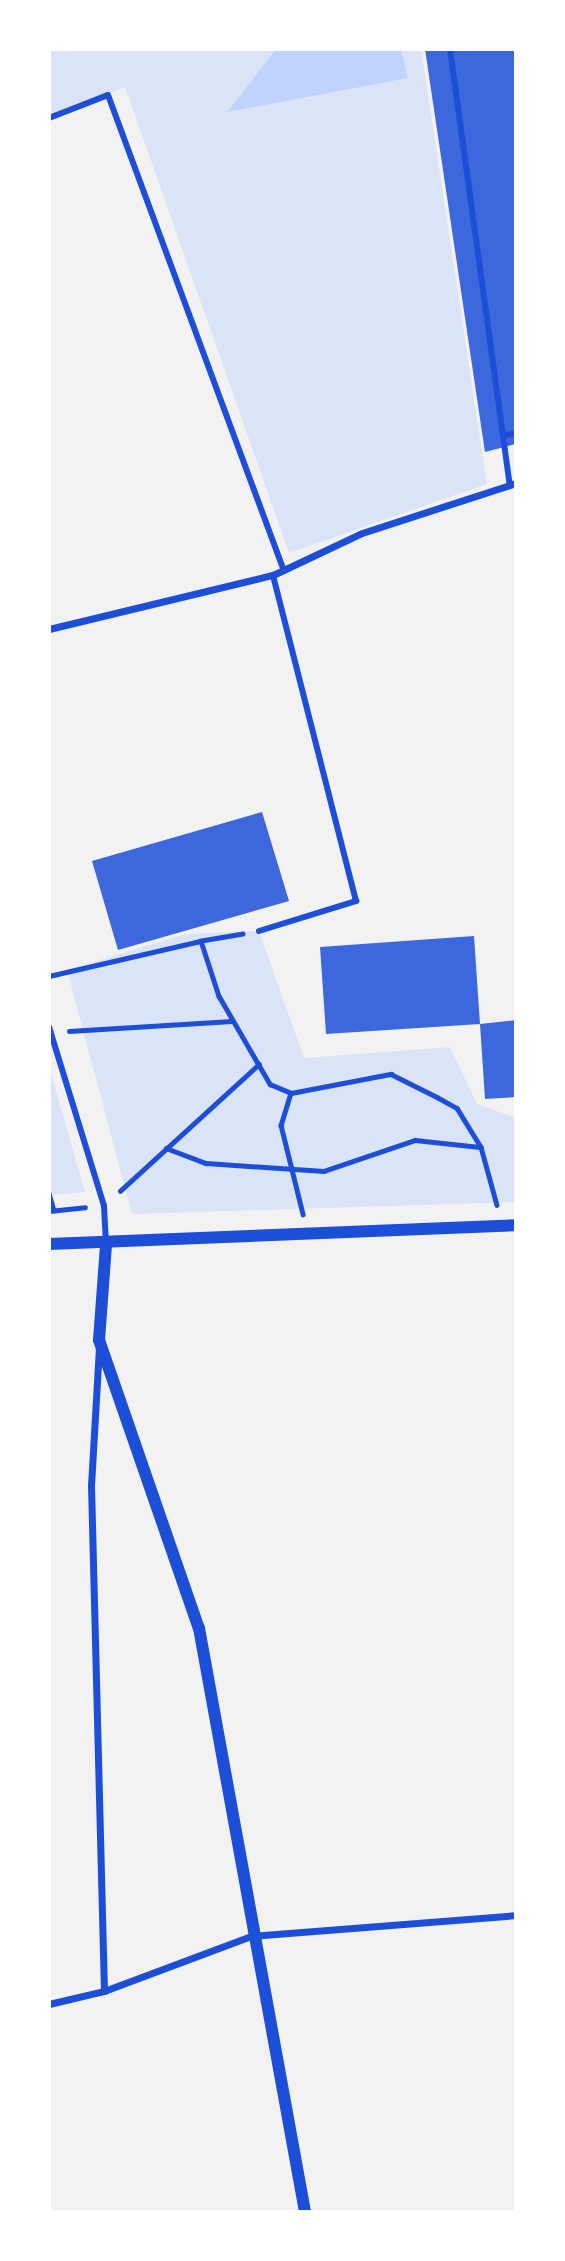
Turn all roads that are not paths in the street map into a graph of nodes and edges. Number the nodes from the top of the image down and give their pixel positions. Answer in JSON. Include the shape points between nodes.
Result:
{"nodes":[{"id":1,"x":450,"y":49,"type":"edge"},
{"id":2,"x":49,"y":118,"type":"edge"},
{"id":3,"x":516,"y":433,"type":"edge"},
{"id":4,"x":503,"y":436,"type":"junction"},
{"id":5,"x":513,"y":484,"type":"edge"},
{"id":6,"x":284,"y":571,"type":"junction"},
{"id":7,"x":273,"y":575,"type":"junction"},
{"id":8,"x":49,"y":629,"type":"edge"},
{"id":9,"x":259,"y":931,"type":"road end"},
{"id":10,"x":50,"y":1030,"type":"edge"},
{"id":11,"x":510,"y":1225,"type":"edge"},
{"id":12,"x":49,"y":1244,"type":"edge"},
{"id":13,"x":106,"y":1245,"type":"junction"},
{"id":14,"x":99,"y":1339,"type":"junction"},
{"id":15,"x":516,"y":1915,"type":"edge"},
{"id":16,"x":251,"y":1936,"type":"junction"},
{"id":17,"x":104,"y":1991,"type":"junction"},
{"id":18,"x":49,"y":2004,"type":"edge"},
{"id":19,"x":305,"y":2212,"type":"edge"}],
"edges":[{"from":1,"to":4,"type":"street"},
{"from":2,"to":6,"type":"street","via":[[108,95]]},
{"from":3,"to":4,"type":"street"},
{"from":4,"to":5,"type":"street"},
{"from":5,"to":6,"type":"street","via":[[362,533]]},
{"from":6,"to":7,"type":"street"},
{"from":7,"to":8,"type":"street"},
{"from":7,"to":9,"type":"street","via":[[356,901]]},
{"from":10,"to":13,"type":"street","via":[[104,1206]]},
{"from":11,"to":13,"type":"street"},
{"from":12,"to":13,"type":"street"},
{"from":13,"to":14,"type":"street"},
{"from":14,"to":16,"type":"street","via":[[199,1628]]},
{"from":14,"to":17,"type":"street","via":[[91,1485]]},
{"from":15,"to":16,"type":"street"},
{"from":16,"to":17,"type":"street"},
{"from":16,"to":19,"type":"street"},
{"from":17,"to":18,"type":"street"}]}
